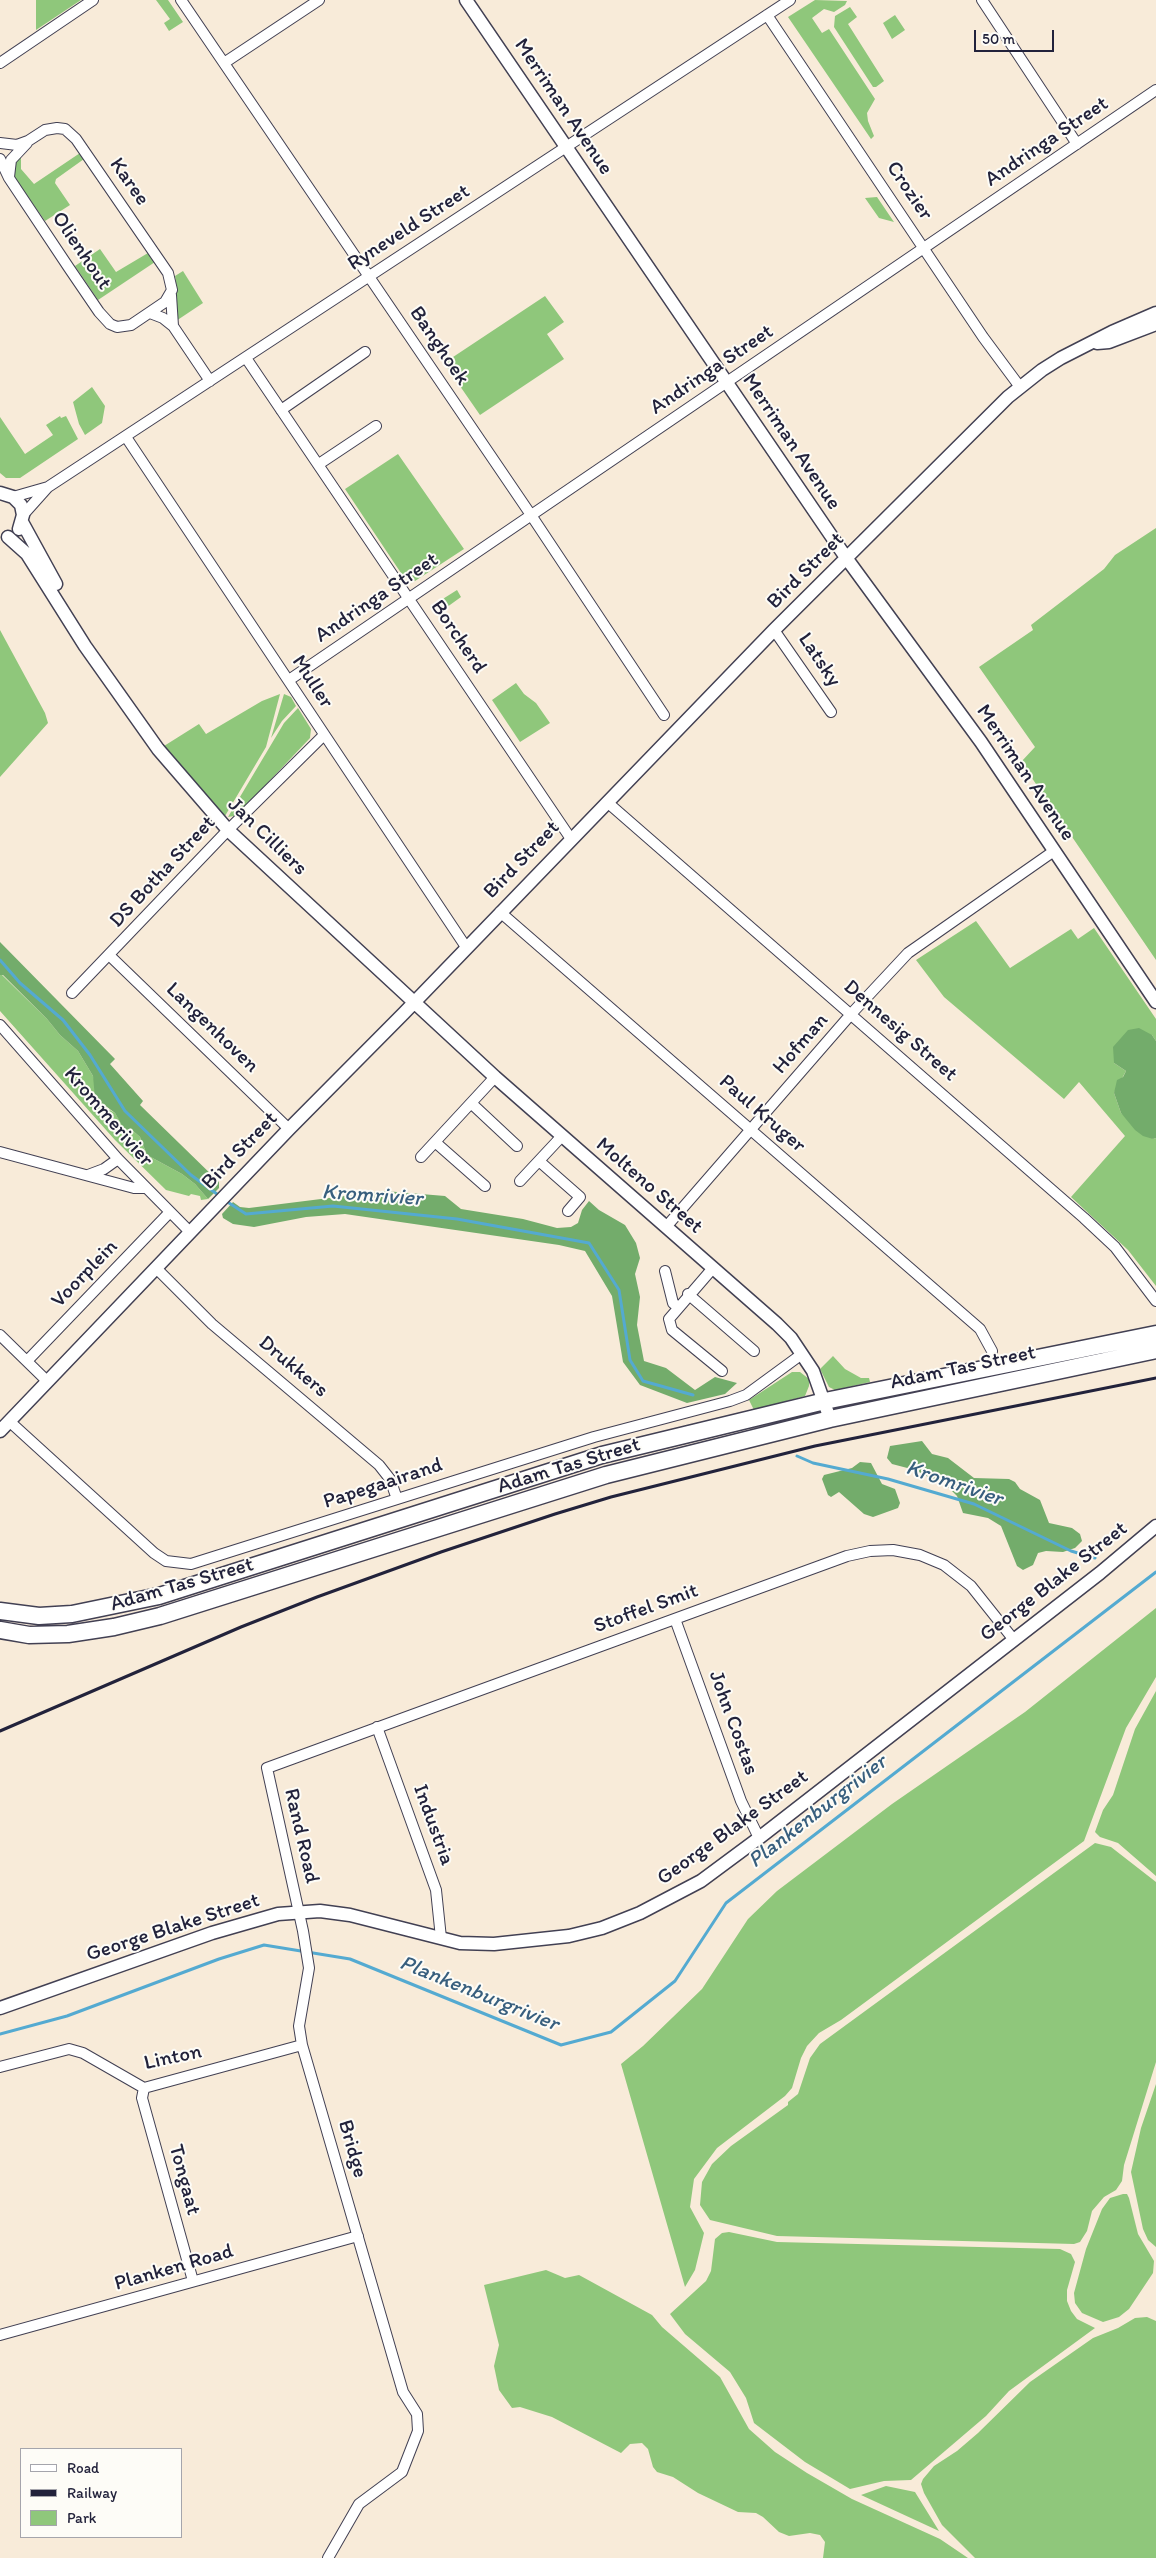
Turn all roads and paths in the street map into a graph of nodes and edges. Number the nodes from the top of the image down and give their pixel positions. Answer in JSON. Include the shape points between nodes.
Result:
{"nodes":[{"id":1,"x":93,"y":0,"type":"edge"},
{"id":2,"x":181,"y":0,"type":"edge"},
{"id":3,"x":319,"y":0,"type":"edge"},
{"id":4,"x":466,"y":0,"type":"edge"},
{"id":5,"x":790,"y":0,"type":"edge"},
{"id":6,"x":982,"y":0,"type":"edge"},
{"id":7,"x":767,"y":15,"type":"junction"},
{"id":8,"x":0,"y":63,"type":"edge"},
{"id":9,"x":224,"y":63,"type":"junction"},
{"id":10,"x":1156,"y":90,"type":"edge"},
{"id":11,"x":28,"y":141,"type":"junction"},
{"id":12,"x":0,"y":143,"type":"edge"},
{"id":13,"x":1077,"y":144,"type":"junction"},
{"id":14,"x":566,"y":147,"type":"junction"},
{"id":15,"x":0,"y":159,"type":"edge"},
{"id":16,"x":9,"y":178,"type":"junction"},
{"id":17,"x":925,"y":249,"type":"junction"},
{"id":18,"x":368,"y":276,"type":"junction"},
{"id":19,"x":171,"y":295,"type":"junction"},
{"id":20,"x":150,"y":313,"type":"junction"},
{"id":21,"x":1156,"y":314,"type":"edge"},
{"id":22,"x":1156,"y":324,"type":"edge"},
{"id":23,"x":173,"y":326,"type":"junction"},
{"id":24,"x":1095,"y":342,"type":"junction"},
{"id":25,"x":365,"y":352,"type":"dead end"},
{"id":26,"x":246,"y":358,"type":"junction"},
{"id":27,"x":210,"y":381,"type":"junction"},
{"id":28,"x":727,"y":383,"type":"junction"},
{"id":29,"x":1020,"y":387,"type":"junction"},
{"id":30,"x":281,"y":410,"type":"junction"},
{"id":31,"x":376,"y":426,"type":"dead end"},
{"id":32,"x":126,"y":437,"type":"junction"},
{"id":33,"x":319,"y":464,"type":"junction"},
{"id":34,"x":48,"y":487,"type":"junction"},
{"id":35,"x":0,"y":493,"type":"edge"},
{"id":36,"x":13,"y":497,"type":"junction"},
{"id":37,"x":530,"y":515,"type":"junction"},
{"id":38,"x":23,"y":519,"type":"junction"},
{"id":39,"x":4,"y":537,"type":"edge"},
{"id":40,"x":847,"y":559,"type":"junction"},
{"id":41,"x":409,"y":599,"type":"junction"},
{"id":42,"x":774,"y":630,"type":"junction"},
{"id":43,"x":289,"y":680,"type":"junction"},
{"id":44,"x":112,"y":684,"type":"junction"},
{"id":45,"x":832,"y":712,"type":"dead end"},
{"id":46,"x":664,"y":715,"type":"dead end"},
{"id":47,"x":324,"y":734,"type":"junction"},
{"id":48,"x":607,"y":802,"type":"junction"},
{"id":49,"x":228,"y":830,"type":"junction"},
{"id":50,"x":571,"y":839,"type":"junction"},
{"id":51,"x":1054,"y":852,"type":"junction"},
{"id":52,"x":500,"y":912,"type":"junction"},
{"id":53,"x":466,"y":947,"type":"junction"},
{"id":54,"x":110,"y":956,"type":"junction"},
{"id":55,"x":72,"y":993,"type":"dead end"},
{"id":56,"x":1156,"y":1002,"type":"edge"},
{"id":57,"x":413,"y":1003,"type":"junction"},
{"id":58,"x":852,"y":1013,"type":"junction"},
{"id":59,"x":0,"y":1025,"type":"edge"},
{"id":60,"x":495,"y":1077,"type":"junction"},
{"id":61,"x":471,"y":1103,"type":"junction"},
{"id":62,"x":288,"y":1129,"type":"junction"},
{"id":63,"x":751,"y":1130,"type":"junction"},
{"id":64,"x":562,"y":1136,"type":"junction"},
{"id":65,"x":435,"y":1142,"type":"junction"},
{"id":66,"x":517,"y":1146,"type":"dead end"},
{"id":67,"x":0,"y":1152,"type":"edge"},
{"id":68,"x":421,"y":1157,"type":"dead end"},
{"id":69,"x":118,"y":1159,"type":"junction"},
{"id":70,"x":539,"y":1160,"type":"junction"},
{"id":71,"x":88,"y":1175,"type":"junction"},
{"id":72,"x":520,"y":1181,"type":"dead end"},
{"id":73,"x":485,"y":1186,"type":"dead end"},
{"id":74,"x":146,"y":1188,"type":"junction"},
{"id":75,"x":568,"y":1211,"type":"dead end"},
{"id":76,"x":170,"y":1212,"type":"junction"},
{"id":77,"x":666,"y":1227,"type":"junction"},
{"id":78,"x":190,"y":1232,"type":"junction"},
{"id":79,"x":156,"y":1268,"type":"junction"},
{"id":80,"x":713,"y":1268,"type":"junction"},
{"id":81,"x":665,"y":1271,"type":"dead end"},
{"id":82,"x":688,"y":1294,"type":"junction"},
{"id":83,"x":1156,"y":1301,"type":"edge"},
{"id":84,"x":678,"y":1307,"type":"junction"},
{"id":85,"x":1156,"y":1334,"type":"edge"},
{"id":86,"x":0,"y":1335,"type":"edge"},
{"id":87,"x":1156,"y":1350,"type":"edge"},
{"id":88,"x":754,"y":1351,"type":"dead end"},
{"id":89,"x":992,"y":1351,"type":"dead end"},
{"id":90,"x":802,"y":1354,"type":"junction"},
{"id":91,"x":27,"y":1361,"type":"junction"},
{"id":92,"x":722,"y":1371,"type":"dead end"},
{"id":93,"x":47,"y":1381,"type":"junction"},
{"id":94,"x":825,"y":1401,"type":"junction"},
{"id":95,"x":830,"y":1419,"type":"junction"},
{"id":96,"x":9,"y":1421,"type":"junction"},
{"id":97,"x":0,"y":1431,"type":"edge"},
{"id":98,"x":397,"y":1499,"type":"junction"},
{"id":99,"x":1156,"y":1526,"type":"edge"},
{"id":100,"x":193,"y":1586,"type":"junction"},
{"id":101,"x":199,"y":1604,"type":"junction"},
{"id":102,"x":0,"y":1611,"type":"edge"},
{"id":103,"x":675,"y":1618,"type":"junction"},
{"id":104,"x":0,"y":1630,"type":"edge"},
{"id":105,"x":1014,"y":1640,"type":"junction"},
{"id":106,"x":377,"y":1728,"type":"junction"},
{"id":107,"x":267,"y":1768,"type":"joint"},
{"id":108,"x":759,"y":1838,"type":"junction"},
{"id":109,"x":299,"y":1913,"type":"junction"},
{"id":110,"x":441,"y":1938,"type":"junction"},
{"id":111,"x":0,"y":2008,"type":"edge"},
{"id":112,"x":302,"y":2045,"type":"junction"},
{"id":113,"x":0,"y":2067,"type":"edge"},
{"id":114,"x":144,"y":2088,"type":"junction"},
{"id":115,"x":358,"y":2236,"type":"junction"},
{"id":116,"x":193,"y":2281,"type":"junction"},
{"id":117,"x":0,"y":2335,"type":"edge"},
{"id":118,"x":328,"y":2558,"type":"edge"}],
"edges":[{"from":1,"to":8,"type":"street"},
{"from":2,"to":9,"type":"street","name":"Banghoek"},
{"from":3,"to":9,"type":"street"},
{"from":4,"to":14,"type":"street","name":"Merriman Avenue"},
{"from":5,"to":7,"type":"street","name":"Ryneveld Street"},
{"from":6,"to":13,"type":"street"},
{"from":7,"to":14,"type":"street","name":"Ryneveld Street"},
{"from":7,"to":17,"type":"street","name":"Crozier"},
{"from":9,"to":18,"type":"street","name":"Banghoek"},
{"from":10,"to":13,"type":"street","name":"Andringa Street"},
{"from":11,"to":12,"type":"street","name":"Karee"},
{"from":11,"to":16,"type":"street","name":"Karee","via":[[12,160]]},
{"from":11,"to":19,"type":"street","name":"Karee","via":[[45,130],[57,128],[65,129],[76,139],[168,273]]},
{"from":13,"to":17,"type":"street","name":"Andringa Street"},
{"from":14,"to":18,"type":"street","name":"Ryneveld Street"},
{"from":14,"to":28,"type":"street","name":"Merriman Avenue"},
{"from":15,"to":16,"type":"street","name":"Olienhout"},
{"from":16,"to":20,"type":"street","name":"Olienhout","via":[[104,319],[117,327],[124,327]]},
{"from":17,"to":28,"type":"street","name":"Andringa Street"},
{"from":17,"to":29,"type":"street","name":"Crozier","via":[[998,360]]},
{"from":18,"to":26,"type":"street","name":"Ryneveld Street"},
{"from":18,"to":37,"type":"street","name":"Banghoek"},
{"from":19,"to":20,"type":"street"},
{"from":19,"to":23,"type":"street","name":"Karee"},
{"from":20,"to":23,"type":"street"},
{"from":21,"to":24,"type":"street","name":"Bird Street"},
{"from":22,"to":24,"type":"street","name":"Bird Street","via":[[1109,342]]},
{"from":23,"to":27,"type":"street"},
{"from":24,"to":29,"type":"street","name":"Bird Street","via":[[1042,370]]},
{"from":25,"to":30,"type":"street"},
{"from":26,"to":27,"type":"street","name":"Ryneveld Street"},
{"from":26,"to":30,"type":"street","name":"Borcherd"},
{"from":27,"to":32,"type":"street","name":"Ryneveld Street"},
{"from":28,"to":37,"type":"street","name":"Andringa Street"},
{"from":28,"to":40,"type":"street","name":"Merriman Avenue"},
{"from":29,"to":40,"type":"street","name":"Bird Street"},
{"from":30,"to":33,"type":"street","name":"Borcherd"},
{"from":31,"to":33,"type":"street"},
{"from":32,"to":34,"type":"street","name":"Ryneveld Street"},
{"from":32,"to":43,"type":"street","name":"Muller"},
{"from":33,"to":41,"type":"street","name":"Borcherd"},
{"from":34,"to":36,"type":"street","name":"Ryneveld Street"},
{"from":34,"to":38,"type":"street","name":"Ryneveld Street"},
{"from":35,"to":36,"type":"street"},
{"from":36,"to":38,"type":"street","name":"Jan Cilliers","via":[[21,505]]},
{"from":37,"to":41,"type":"street","name":"Andringa Street"},
{"from":37,"to":46,"type":"street","name":"Banghoek"},
{"from":38,"to":39,"type":"street","via":[[19,528]]},
{"from":38,"to":44,"type":"street","name":"Jan Cilliers"},
{"from":39,"to":44,"type":"street","name":"Jan Cilliers","via":[[27,554]]},
{"from":40,"to":42,"type":"street","name":"Bird Street"},
{"from":40,"to":51,"type":"street","name":"Merriman Avenue","via":[[981,742]]},
{"from":41,"to":43,"type":"street","name":"Andringa Street"},
{"from":41,"to":50,"type":"street","name":"Borcherd"},
{"from":42,"to":45,"type":"street","name":"Latsky"},
{"from":42,"to":48,"type":"street","name":"Bird Street"},
{"from":43,"to":47,"type":"street","name":"Muller"},
{"from":44,"to":49,"type":"street","name":"Jan Cilliers","via":[[169,763]]},
{"from":47,"to":49,"type":"street","name":"DS Botha Street"},
{"from":47,"to":53,"type":"street","name":"Muller"},
{"from":48,"to":50,"type":"street","name":"Bird Street"},
{"from":48,"to":58,"type":"street","name":"Dennesig Street"},
{"from":49,"to":54,"type":"street","name":"DS Botha Street"},
{"from":49,"to":57,"type":"street","name":"Jan Cilliers"},
{"from":50,"to":52,"type":"street","name":"Bird Street"},
{"from":51,"to":56,"type":"street","name":"Merriman Avenue"},
{"from":51,"to":58,"type":"street","name":"Hofman","via":[[913,949]]},
{"from":52,"to":53,"type":"street","name":"Bird Street"},
{"from":52,"to":63,"type":"street","name":"Paul Kruger"},
{"from":53,"to":57,"type":"street","name":"Bird Street"},
{"from":54,"to":55,"type":"street","name":"DS Botha Street"},
{"from":54,"to":62,"type":"street","name":"Langenhoven"},
{"from":57,"to":60,"type":"street","name":"Molteno Street"},
{"from":57,"to":62,"type":"street","name":"Bird Street"},
{"from":58,"to":63,"type":"street","name":"Hofman"},
{"from":58,"to":83,"type":"street","name":"Dennesig Street","via":[[1116,1247]]},
{"from":59,"to":69,"type":"street","name":"Krommerivier"},
{"from":60,"to":61,"type":"street"},
{"from":60,"to":64,"type":"street","name":"Molteno Street"},
{"from":61,"to":65,"type":"street"},
{"from":61,"to":66,"type":"street"},
{"from":62,"to":78,"type":"street","name":"Bird Street"},
{"from":63,"to":77,"type":"street","name":"Hofman"},
{"from":63,"to":89,"type":"street","name":"Paul Kruger","via":[[980,1329]]},
{"from":64,"to":70,"type":"street"},
{"from":64,"to":77,"type":"street","name":"Molteno Street"},
{"from":65,"to":68,"type":"street"},
{"from":65,"to":73,"type":"street"},
{"from":67,"to":71,"type":"street"},
{"from":69,"to":71,"type":"street"},
{"from":69,"to":74,"type":"street","name":"Krommerivier"},
{"from":70,"to":72,"type":"street"},
{"from":70,"to":75,"type":"street","via":[[580,1197]]},
{"from":71,"to":74,"type":"street","via":[[134,1188]]},
{"from":74,"to":76,"type":"street","name":"Krommerivier"},
{"from":76,"to":78,"type":"street","name":"Krommerivier"},
{"from":76,"to":91,"type":"street","name":"Voorplein"},
{"from":77,"to":80,"type":"street","name":"Molteno Street"},
{"from":78,"to":79,"type":"street","name":"Bird Street"},
{"from":79,"to":93,"type":"street","name":"Bird Street"},
{"from":79,"to":98,"type":"street","name":"Drukkers","via":[[212,1324],[379,1465],[390,1479]]},
{"from":80,"to":82,"type":"street"},
{"from":80,"to":90,"type":"street","name":"Molteno Street","via":[[778,1324]]},
{"from":81,"to":84,"type":"street","via":[[673,1303]]},
{"from":82,"to":84,"type":"street"},
{"from":82,"to":88,"type":"street"},
{"from":84,"to":92,"type":"street","via":[[669,1319],[672,1330]]},
{"from":85,"to":94,"type":"main road","name":"Adam Tas Street"},
{"from":86,"to":91,"type":"street"},
{"from":87,"to":95,"type":"main road","name":"Adam Tas Street"},
{"from":90,"to":94,"type":"street","name":"Molteno Street"},
{"from":90,"to":98,"type":"street","name":"Papegaairand","via":[[746,1395],[730,1401],[594,1437]]},
{"from":91,"to":93,"type":"street"},
{"from":93,"to":96,"type":"street","name":"Bird Street"},
{"from":94,"to":95,"type":"street","name":"Molteno Street"},
{"from":94,"to":100,"type":"main road","name":"Adam Tas Street","via":[[602,1455]]},
{"from":95,"to":101,"type":"main road","name":"Adam Tas Street","via":[[606,1476]]},
{"from":96,"to":97,"type":"street","name":"Bird Street"},
{"from":96,"to":98,"type":"street","name":"Papegaairand","via":[[154,1553],[166,1561],[180,1564],[200,1562]]},
{"from":99,"to":105,"type":"street","name":"George Blake Street"},
{"from":100,"to":101,"type":"main road"},
{"from":100,"to":102,"type":"main road","name":"Adam Tas Street","via":[[72,1614],[39,1616]]},
{"from":101,"to":104,"type":"main road","name":"Adam Tas Street","via":[[114,1627],[68,1634],[29,1635]]},
{"from":103,"to":105,"type":"street","name":"Stoffel Smit","via":[[847,1556],[893,1550],[920,1555],[958,1575],[971,1586]]},
{"from":103,"to":106,"type":"street","name":"Stoffel Smit"},
{"from":103,"to":108,"type":"street","name":"John Costas","via":[[740,1801]]},
{"from":105,"to":108,"type":"street","name":"George Blake Street"},
{"from":106,"to":107,"type":"street","name":"Stoffel Smit"},
{"from":106,"to":110,"type":"street","name":"Industria","via":[[436,1890]]},
{"from":107,"to":109,"type":"street","name":"Rand Road"},
{"from":108,"to":110,"type":"street","name":"George Blake Street","via":[[700,1881],[659,1905],[602,1928],[569,1936],[502,1944],[460,1943]]},
{"from":109,"to":110,"type":"street","name":"George Blake Street","via":[[320,1911],[350,1915]]},
{"from":109,"to":111,"type":"street","name":"George Blake Street","via":[[278,1914],[212,1933]]},
{"from":109,"to":112,"type":"street","name":"Bridge","via":[[309,1968],[299,2026]]},
{"from":112,"to":114,"type":"street","name":"Linton"},
{"from":112,"to":115,"type":"street","name":"Bridge"},
{"from":113,"to":114,"type":"street","name":"Linton","via":[[69,2050],[83,2053]]},
{"from":114,"to":116,"type":"street","name":"Tongaat","via":[[142,2098]]},
{"from":115,"to":116,"type":"street","name":"Planken Road"},
{"from":115,"to":118,"type":"street","name":"Bridge","via":[[403,2392],[417,2414],[418,2430],[402,2472],[359,2504]]},
{"from":116,"to":117,"type":"street","name":"Planken Road"}]}
